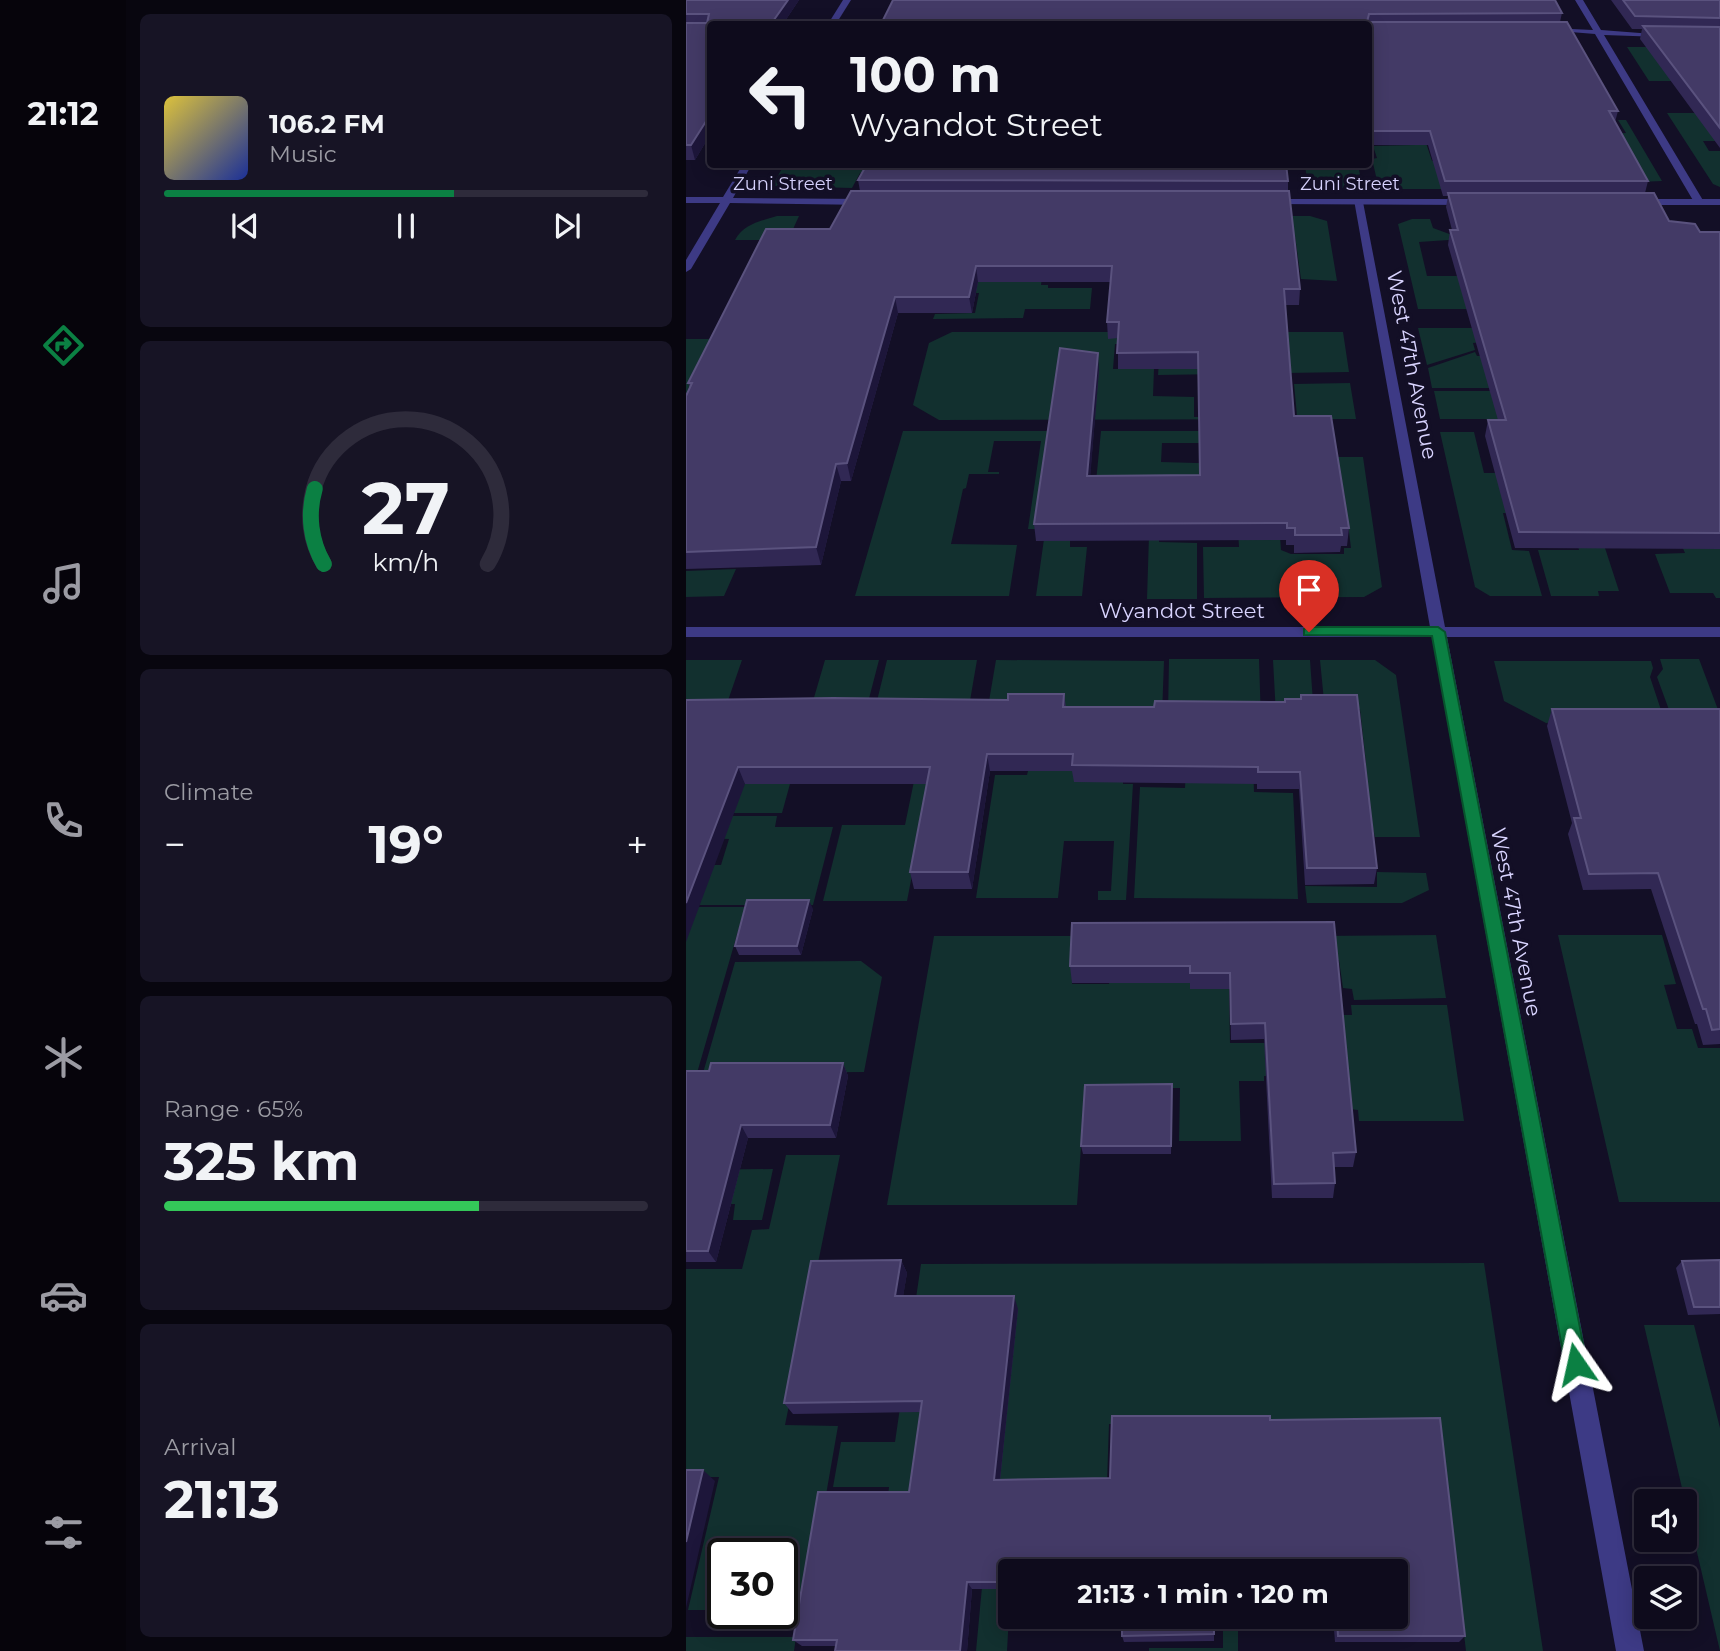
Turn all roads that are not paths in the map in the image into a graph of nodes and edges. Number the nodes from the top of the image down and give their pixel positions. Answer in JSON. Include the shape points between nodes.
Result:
{"nodes":[{"id":1,"x":847,"y":0,"type":"edge"},
{"id":2,"x":1579,"y":0,"type":"edge"},
{"id":3,"x":834,"y":21,"type":"edge"},
{"id":4,"x":1542,"y":30,"type":"edge"},
{"id":5,"x":1599,"y":34,"type":"junction"},
{"id":6,"x":1671,"y":35,"type":"edge"},
{"id":7,"x":746,"y":168,"type":"edge"},
{"id":8,"x":686,"y":200,"type":"edge"},
{"id":9,"x":727,"y":201,"type":"junction"},
{"id":10,"x":886,"y":202,"type":"edge"},
{"id":11,"x":1258,"y":202,"type":"edge"},
{"id":12,"x":1358,"y":202,"type":"junction"},
{"id":13,"x":1481,"y":202,"type":"edge"},
{"id":14,"x":1631,"y":202,"type":"edge"},
{"id":15,"x":1699,"y":202,"type":"junction"},
{"id":16,"x":1720,"y":202,"type":"edge"},
{"id":17,"x":686,"y":270,"type":"edge"},
{"id":18,"x":686,"y":632,"type":"edge"},
{"id":19,"x":1438,"y":632,"type":"junction"},
{"id":20,"x":1720,"y":632,"type":"edge"},
{"id":21,"x":1630,"y":1651,"type":"edge"}],
"edges":[{"from":1,"to":3,"type":"street"},
{"from":2,"to":5,"type":"street"},
{"from":4,"to":5,"type":"street"},
{"from":5,"to":6,"type":"street"},
{"from":5,"to":15,"type":"street"},
{"from":7,"to":9,"type":"street"},
{"from":8,"to":9,"type":"street","name":"Zuni Street"},
{"from":9,"to":10,"type":"street","name":"Zuni Street"},
{"from":9,"to":17,"type":"street"},
{"from":11,"to":12,"type":"street","name":"Zuni Street"},
{"from":12,"to":13,"type":"street","name":"Zuni Street"},
{"from":12,"to":19,"type":"street","name":"West 47th Avenue"},
{"from":14,"to":15,"type":"street"},
{"from":15,"to":16,"type":"street"},
{"from":18,"to":19,"type":"street","name":"Wyandot Street"},
{"from":19,"to":20,"type":"street","name":"Wyandot Street"},
{"from":19,"to":21,"type":"street","name":"West 47th Avenue"}]}
